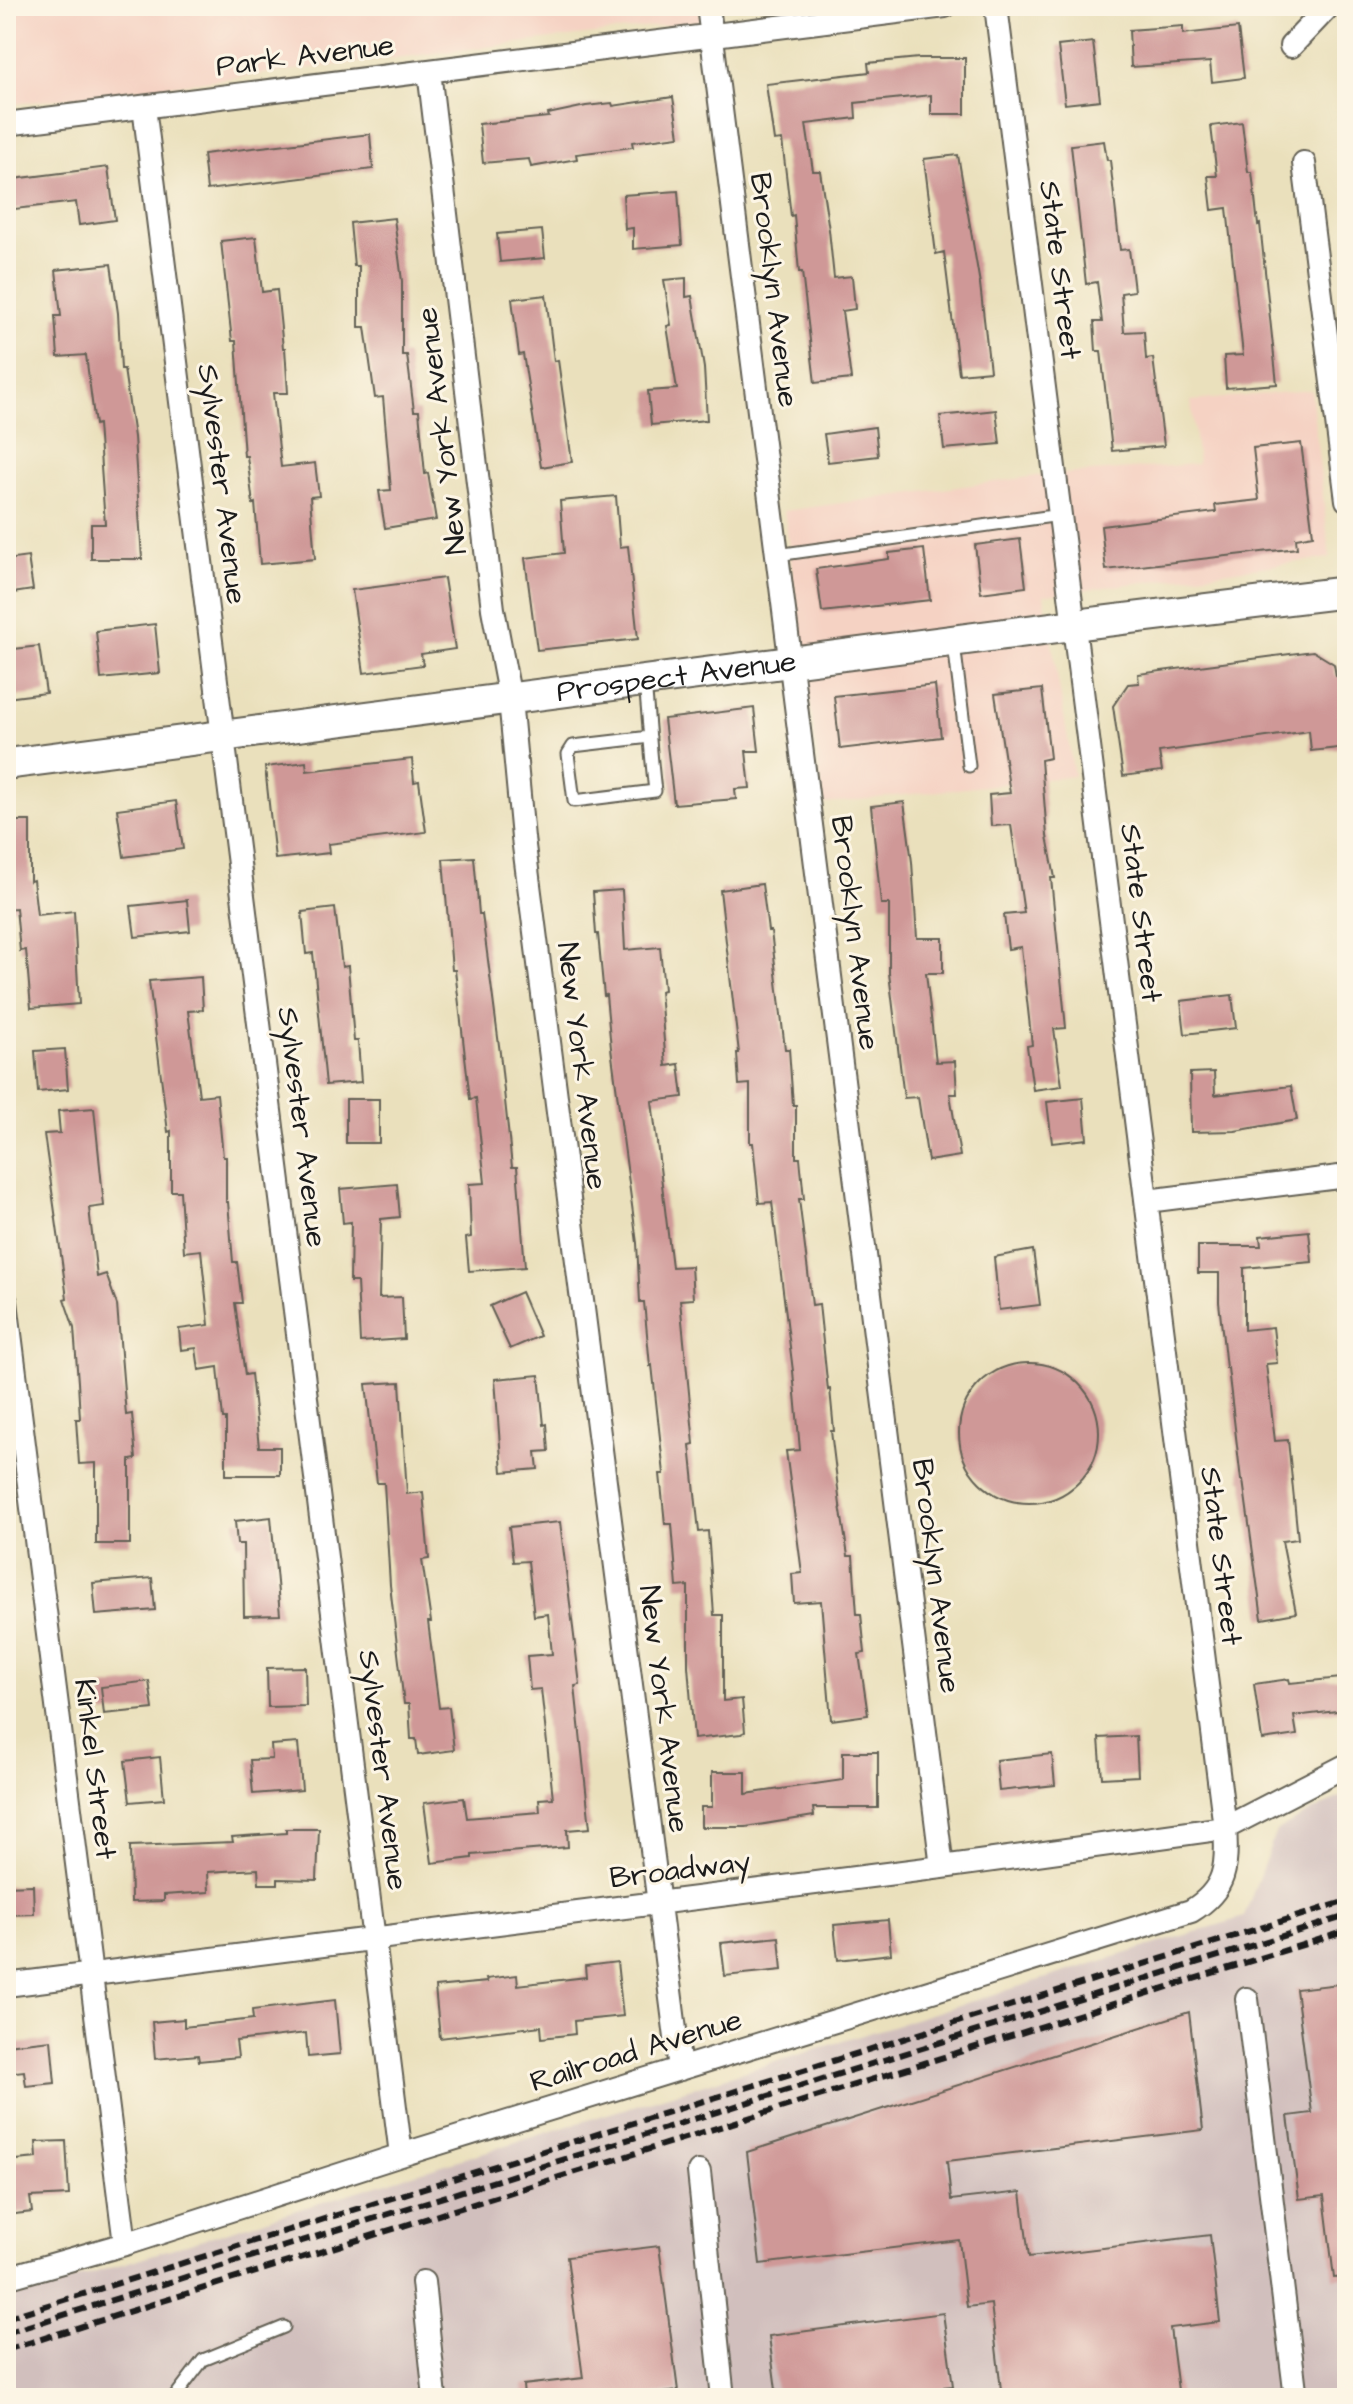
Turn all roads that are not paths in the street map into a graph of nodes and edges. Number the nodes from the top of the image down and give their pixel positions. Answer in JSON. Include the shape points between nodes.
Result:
{"nodes":[{"id":1,"x":708,"y":6,"type":"edge"},
{"id":2,"x":945,"y":6,"type":"edge"},
{"id":3,"x":996,"y":6,"type":"edge"},
{"id":4,"x":1329,"y":6,"type":"edge"},
{"id":5,"x":712,"y":35,"type":"junction"},
{"id":6,"x":1291,"y":46,"type":"dead end"},
{"id":7,"x":429,"y":71,"type":"junction"},
{"id":8,"x":144,"y":107,"type":"junction"},
{"id":9,"x":6,"y":124,"type":"edge"},
{"id":10,"x":1304,"y":163,"type":"dead end"},
{"id":11,"x":1347,"y":500,"type":"edge"},
{"id":12,"x":1060,"y":515,"type":"junction"},
{"id":13,"x":777,"y":555,"type":"junction"},
{"id":14,"x":1347,"y":592,"type":"edge"},
{"id":15,"x":1074,"y":625,"type":"junction"},
{"id":16,"x":954,"y":641,"type":"junction"},
{"id":17,"x":791,"y":662,"type":"junction"},
{"id":18,"x":645,"y":681,"type":"junction"},
{"id":19,"x":510,"y":699,"type":"junction"},
{"id":20,"x":223,"y":736,"type":"junction"},
{"id":21,"x":650,"y":737,"type":"junction"},
{"id":22,"x":6,"y":764,"type":"edge"},
{"id":23,"x":969,"y":766,"type":"dead end"},
{"id":24,"x":1347,"y":1176,"type":"edge"},
{"id":25,"x":1147,"y":1201,"type":"junction"},
{"id":26,"x":6,"y":1302,"type":"edge"},
{"id":27,"x":1347,"y":1765,"type":"edge"},
{"id":28,"x":1225,"y":1828,"type":"junction"},
{"id":29,"x":942,"y":1867,"type":"junction"},
{"id":30,"x":659,"y":1903,"type":"junction"},
{"id":31,"x":374,"y":1939,"type":"junction"},
{"id":32,"x":91,"y":1974,"type":"junction"},
{"id":33,"x":6,"y":1985,"type":"edge"},
{"id":34,"x":1247,"y":1999,"type":"dead end"},
{"id":35,"x":680,"y":2069,"type":"junction"},
{"id":36,"x":401,"y":2155,"type":"junction"},
{"id":37,"x":699,"y":2172,"type":"dead end"},
{"id":38,"x":125,"y":2244,"type":"junction"},
{"id":39,"x":6,"y":2278,"type":"edge"},
{"id":40,"x":423,"y":2282,"type":"dead end"},
{"id":41,"x":284,"y":2327,"type":"dead end"},
{"id":42,"x":174,"y":2398,"type":"edge"},
{"id":43,"x":435,"y":2398,"type":"edge"},
{"id":44,"x":723,"y":2398,"type":"edge"},
{"id":45,"x":1296,"y":2398,"type":"edge"}],
"edges":[{"from":1,"to":5,"type":"street","name":"Brooklyn Avenue"},
{"from":2,"to":5,"type":"street","name":"Park Avenue"},
{"from":3,"to":12,"type":"street","name":"State Street"},
{"from":4,"to":6,"type":"street"},
{"from":5,"to":7,"type":"street","name":"Park Avenue"},
{"from":5,"to":13,"type":"street","name":"Brooklyn Avenue"},
{"from":7,"to":8,"type":"street","name":"Park Avenue"},
{"from":7,"to":19,"type":"street","name":"New York Avenue","via":[[493,609]]},
{"from":8,"to":9,"type":"street","name":"Park Avenue"},
{"from":8,"to":20,"type":"street","name":"Sylvester Avenue"},
{"from":10,"to":11,"type":"street"},
{"from":12,"to":13,"type":"lane"},
{"from":12,"to":15,"type":"street","name":"State Street"},
{"from":13,"to":17,"type":"street","name":"Brooklyn Avenue"},
{"from":14,"to":15,"type":"main road","name":"Prospect Avenue"},
{"from":15,"to":16,"type":"main road","name":"Prospect Avenue"},
{"from":15,"to":25,"type":"street","name":"State Street"},
{"from":16,"to":17,"type":"main road","name":"Prospect Avenue"},
{"from":16,"to":23,"type":"lane"},
{"from":17,"to":18,"type":"main road","name":"Prospect Avenue"},
{"from":17,"to":29,"type":"street","name":"Brooklyn Avenue"},
{"from":18,"to":19,"type":"main road","name":"Prospect Avenue"},
{"from":18,"to":21,"type":"lane"},
{"from":19,"to":20,"type":"main road","name":"Prospect Avenue"},
{"from":19,"to":30,"type":"street","name":"New York Avenue","via":[[523,838]]},
{"from":20,"to":22,"type":"main road","name":"Prospect Avenue"},
{"from":20,"to":31,"type":"street","name":"Sylvester Avenue"},
{"from":21,"to":21,"type":"lane","via":[[655,791],[574,801],[568,754],[573,746]]},
{"from":24,"to":25,"type":"street"},
{"from":25,"to":28,"type":"street","name":"State Street"},
{"from":26,"to":32,"type":"street","name":"Kinkel Street"},
{"from":27,"to":28,"type":"street","name":"Broadway"},
{"from":28,"to":29,"type":"street","name":"Broadway"},
{"from":28,"to":35,"type":"street","name":"Railroad Avenue","via":[[1225,1875],[1206,1902],[1191,1911]]},
{"from":29,"to":30,"type":"street","name":"Broadway"},
{"from":30,"to":31,"type":"street","name":"Broadway"},
{"from":30,"to":35,"type":"street","name":"New York Avenue"},
{"from":31,"to":32,"type":"street","name":"Broadway"},
{"from":31,"to":36,"type":"street","name":"Sylvester Avenue"},
{"from":32,"to":33,"type":"street","name":"Broadway"},
{"from":32,"to":38,"type":"street","name":"Kinkel Street"},
{"from":34,"to":45,"type":"street"},
{"from":35,"to":36,"type":"street","name":"Railroad Avenue"},
{"from":36,"to":38,"type":"street","name":"Railroad Avenue"},
{"from":37,"to":44,"type":"street"},
{"from":38,"to":39,"type":"street","name":"Railroad Avenue"},
{"from":40,"to":43,"type":"street"},
{"from":41,"to":42,"type":"lane","via":[[203,2360]]}]}
